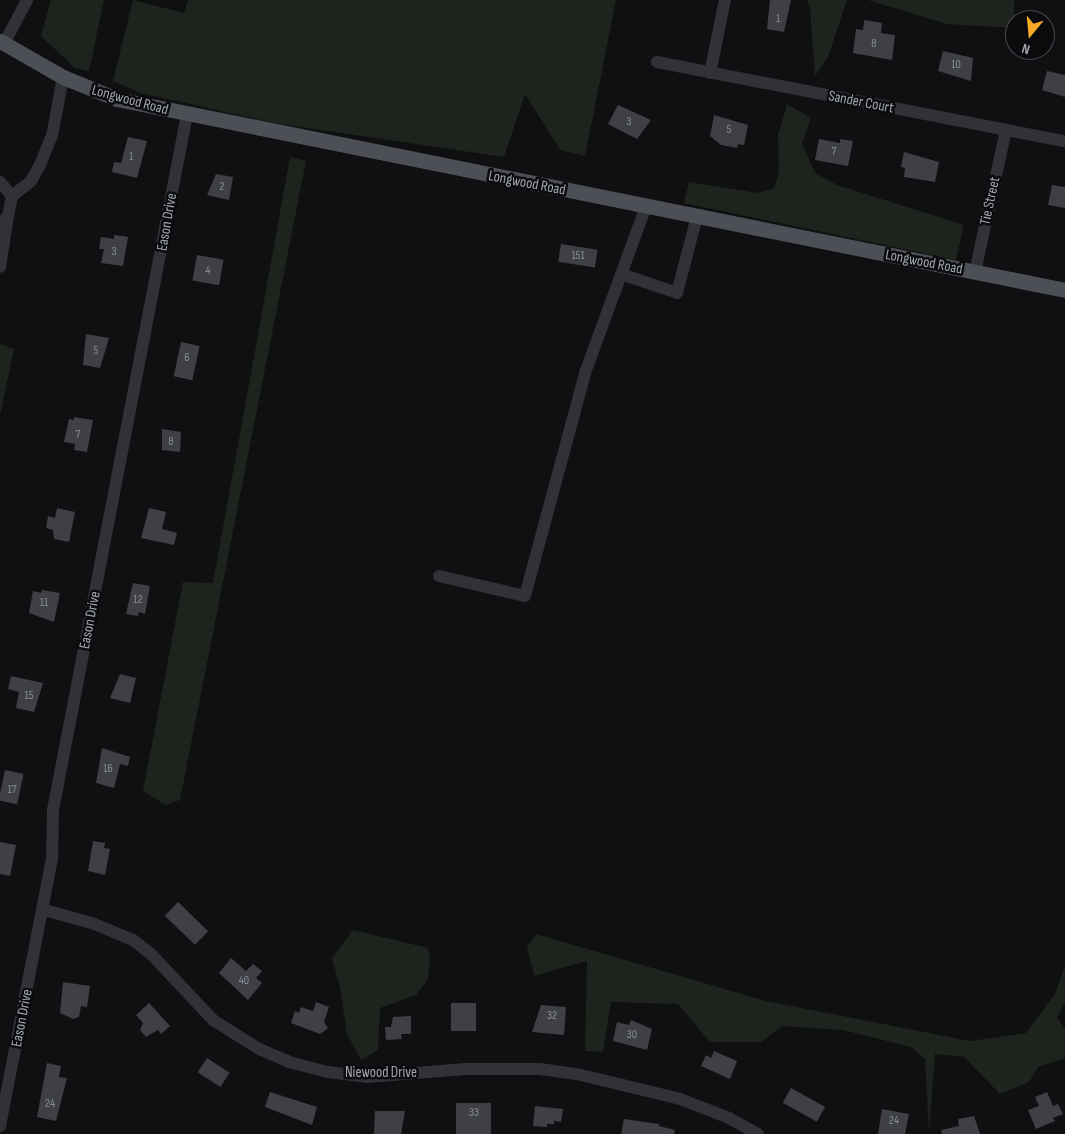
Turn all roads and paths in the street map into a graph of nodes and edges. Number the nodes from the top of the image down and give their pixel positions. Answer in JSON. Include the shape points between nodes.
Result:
{"nodes":[{"id":1,"x":27,"y":0,"type":"edge"},
{"id":2,"x":725,"y":0,"type":"edge"},
{"id":3,"x":2,"y":42,"type":"edge"},
{"id":4,"x":657,"y":62,"type":"dead end"},
{"id":5,"x":710,"y":73,"type":"junction"},
{"id":6,"x":64,"y":77,"type":"junction"},
{"id":7,"x":187,"y":114,"type":"junction"},
{"id":8,"x":1006,"y":130,"type":"junction"},
{"id":9,"x":1065,"y":141,"type":"edge"},
{"id":10,"x":0,"y":182,"type":"edge"},
{"id":11,"x":12,"y":196,"type":"junction"},
{"id":12,"x":646,"y":206,"type":"junction"},
{"id":13,"x":697,"y":216,"type":"junction"},
{"id":14,"x":4,"y":220,"type":"edge"},
{"id":15,"x":0,"y":267,"type":"edge"},
{"id":16,"x":975,"y":272,"type":"junction"},
{"id":17,"x":621,"y":274,"type":"junction"},
{"id":18,"x":1065,"y":290,"type":"edge"},
{"id":19,"x":439,"y":576,"type":"dead end"},
{"id":20,"x":44,"y":910,"type":"junction"},
{"id":21,"x":0,"y":1126,"type":"edge"},
{"id":22,"x":758,"y":1134,"type":"edge"}],
"edges":[{"from":1,"to":3,"type":"street"},
{"from":2,"to":5,"type":"street"},
{"from":3,"to":6,"type":"main road","name":"Longwood Road"},
{"from":4,"to":5,"type":"street","name":"Sander Court"},
{"from":5,"to":8,"type":"street","name":"Sander Court"},
{"from":6,"to":7,"type":"main road","name":"Longwood Road","via":[[117,99]]},
{"from":6,"to":11,"type":"street","via":[[52,136],[40,164],[31,181]]},
{"from":7,"to":12,"type":"main road","name":"Longwood Road"},
{"from":7,"to":20,"type":"street","name":"Eason Drive","via":[[54,810],[52,859]]},
{"from":8,"to":9,"type":"street","name":"Sander Court"},
{"from":8,"to":16,"type":"street","name":"Tie Street"},
{"from":10,"to":11,"type":"street"},
{"from":11,"to":14,"type":"street"},
{"from":12,"to":13,"type":"main road","name":"Longwood Road"},
{"from":12,"to":17,"type":"street"},
{"from":13,"to":16,"type":"main road","name":"Longwood Road"},
{"from":13,"to":17,"type":"street","via":[[677,292]]},
{"from":14,"to":15,"type":"street"},
{"from":16,"to":18,"type":"main road","name":"Longwood Road"},
{"from":17,"to":19,"type":"street","via":[[585,373],[525,596]]},
{"from":20,"to":21,"type":"street","name":"Eason Drive"},
{"from":20,"to":22,"type":"street","name":"Niewood Drive","via":[[92,923],[133,940],[152,955],[213,1020],[258,1049],[289,1062],[367,1077],[466,1069],[540,1069],[577,1074],[680,1099]]}]}
